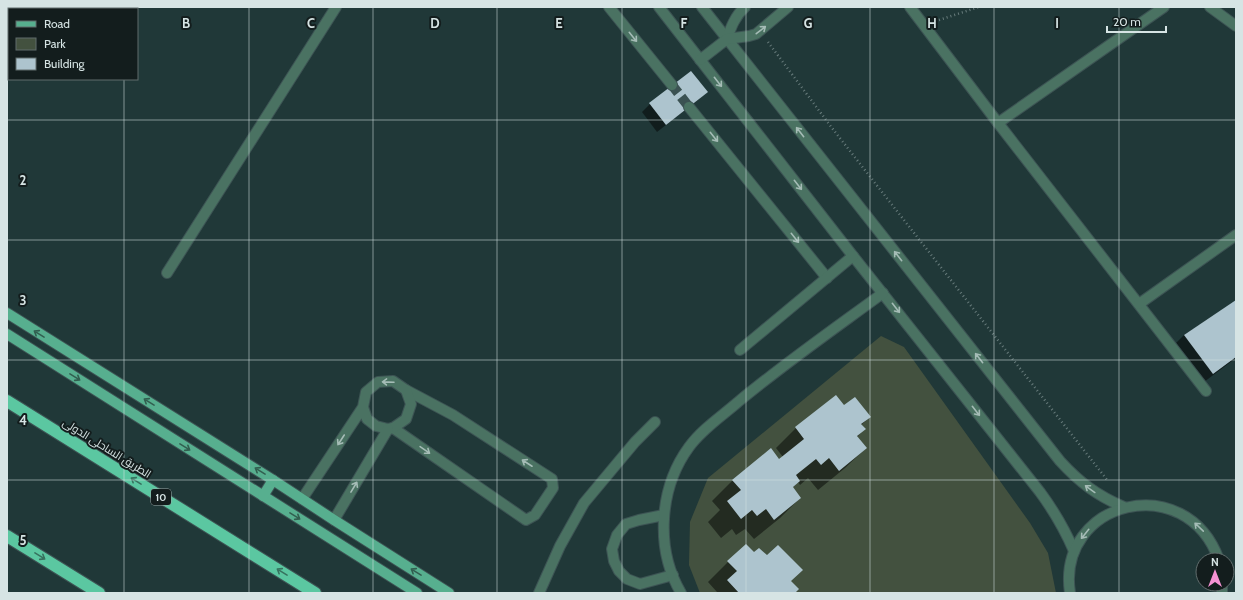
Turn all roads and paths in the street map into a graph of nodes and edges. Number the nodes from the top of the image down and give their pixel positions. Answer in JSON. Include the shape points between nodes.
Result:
{"nodes":[{"id":1,"x":336,"y":7,"type":"edge"},
{"id":2,"x":609,"y":7,"type":"edge"},
{"id":3,"x":659,"y":7,"type":"edge"},
{"id":4,"x":702,"y":7,"type":"edge"},
{"id":5,"x":745,"y":7,"type":"edge"},
{"id":6,"x":788,"y":7,"type":"edge"},
{"id":7,"x":910,"y":7,"type":"edge"},
{"id":8,"x":979,"y":7,"type":"edge"},
{"id":9,"x":1164,"y":7,"type":"edge"},
{"id":10,"x":1210,"y":7,"type":"edge"},
{"id":11,"x":923,"y":24,"type":"junction"},
{"id":12,"x":1236,"y":26,"type":"edge"},
{"id":13,"x":760,"y":31,"type":"junction"},
{"id":14,"x":727,"y":39,"type":"junction"},
{"id":15,"x":700,"y":60,"type":"junction"},
{"id":16,"x":672,"y":85,"type":"tunnel mouth"},
{"id":17,"x":689,"y":107,"type":"tunnel mouth"},
{"id":18,"x":998,"y":123,"type":"junction"},
{"id":19,"x":1236,"y":235,"type":"edge"},
{"id":20,"x":853,"y":256,"type":"junction"},
{"id":21,"x":167,"y":273,"type":"dead end"},
{"id":22,"x":827,"y":278,"type":"junction"},
{"id":23,"x":883,"y":293,"type":"junction"},
{"id":24,"x":1140,"y":304,"type":"junction"},
{"id":25,"x":7,"y":314,"type":"edge"},
{"id":26,"x":7,"y":334,"type":"edge"},
{"id":27,"x":740,"y":350,"type":"dead end"},
{"id":28,"x":406,"y":390,"type":"junction"},
{"id":29,"x":1206,"y":391,"type":"dead end"},
{"id":30,"x":7,"y":401,"type":"edge"},
{"id":31,"x":362,"y":407,"type":"junction"},
{"id":32,"x":655,"y":422,"type":"dead end"},
{"id":33,"x":391,"y":428,"type":"junction"},
{"id":34,"x":273,"y":480,"type":"junction"},
{"id":35,"x":1109,"y":481,"type":"dead end"},
{"id":36,"x":263,"y":496,"type":"junction"},
{"id":37,"x":302,"y":499,"type":"junction"},
{"id":38,"x":1124,"y":507,"type":"junction"},
{"id":39,"x":664,"y":515,"type":"junction"},
{"id":40,"x":334,"y":520,"type":"junction"},
{"id":41,"x":7,"y":536,"type":"edge"},
{"id":42,"x":1074,"y":551,"type":"junction"},
{"id":43,"x":1216,"y":552,"type":"edge"},
{"id":44,"x":673,"y":575,"type":"junction"},
{"id":45,"x":99,"y":593,"type":"edge"},
{"id":46,"x":315,"y":593,"type":"edge"},
{"id":47,"x":417,"y":593,"type":"edge"},
{"id":48,"x":448,"y":593,"type":"edge"},
{"id":49,"x":539,"y":593,"type":"edge"},
{"id":50,"x":681,"y":593,"type":"edge"},
{"id":51,"x":1070,"y":593,"type":"edge"}],
"edges":[{"from":1,"to":21,"type":"street"},
{"from":2,"to":16,"type":"street","one_way":true},
{"from":3,"to":15,"type":"street"},
{"from":4,"to":14,"type":"street"},
{"from":5,"to":14,"type":"street","via":[[734,19]]},
{"from":13,"to":6,"type":"street","one_way":true},
{"from":7,"to":11,"type":"street"},
{"from":8,"to":11,"type":"path"},
{"from":9,"to":18,"type":"street"},
{"from":10,"to":12,"type":"street"},
{"from":11,"to":18,"type":"street"},
{"from":13,"to":14,"type":"street","via":[[749,36]]},
{"from":13,"to":35,"type":"path","via":[[832,128]]},
{"from":14,"to":15,"type":"street"},
{"from":38,"to":14,"type":"street","one_way":true,"via":[[1090,489],[1072,475],[1060,461]]},
{"from":15,"to":20,"type":"street","one_way":true},
{"from":17,"to":22,"type":"street","one_way":true},
{"from":18,"to":24,"type":"street"},
{"from":19,"to":24,"type":"street"},
{"from":20,"to":22,"type":"street"},
{"from":20,"to":23,"type":"street"},
{"from":22,"to":27,"type":"street"},
{"from":23,"to":39,"type":"street","via":[[771,375],[709,426],[690,446],[677,467],[669,485]]},
{"from":23,"to":42,"type":"street","one_way":true,"via":[[1054,510]]},
{"from":24,"to":29,"type":"street"},
{"from":34,"to":25,"type":"main road","one_way":true},
{"from":26,"to":36,"type":"main road","one_way":true},
{"from":28,"to":31,"type":"street","one_way":true,"via":[[393,381],[378,382],[366,392]]},
{"from":28,"to":33,"type":"street","via":[[411,404],[406,419]]},
{"from":33,"to":28,"type":"street","one_way":true,"via":[[526,520],[536,515],[553,488],[552,479],[453,415]]},
{"from":46,"to":30,"type":"highway","name":"الطريق الساحلى الدولى","number":"10","one_way":true},
{"from":31,"to":33,"type":"street","via":[[367,419],[376,426]]},
{"from":31,"to":37,"type":"street","one_way":true},
{"from":32,"to":49,"type":"street","via":[[584,503],[560,546]]},
{"from":40,"to":33,"type":"street","one_way":true},
{"from":34,"to":36,"type":"main road"},
{"from":34,"to":37,"type":"main road"},
{"from":36,"to":47,"type":"main road","one_way":true},
{"from":37,"to":40,"type":"main road"},
{"from":38,"to":42,"type":"street","one_way":true,"via":[[1094,524]]},
{"from":43,"to":38,"type":"street","one_way":true,"via":[[1203,531],[1191,519],[1177,511],[1145,504]]},
{"from":39,"to":44,"type":"street","via":[[664,534]]},
{"from":39,"to":44,"type":"street","via":[[626,524],[617,535],[612,549],[619,572],[628,579],[640,584]]},
{"from":48,"to":40,"type":"main road","one_way":true},
{"from":41,"to":45,"type":"highway","one_way":true},
{"from":42,"to":51,"type":"street","via":[[1068,585]]},
{"from":44,"to":50,"type":"street"}]}
